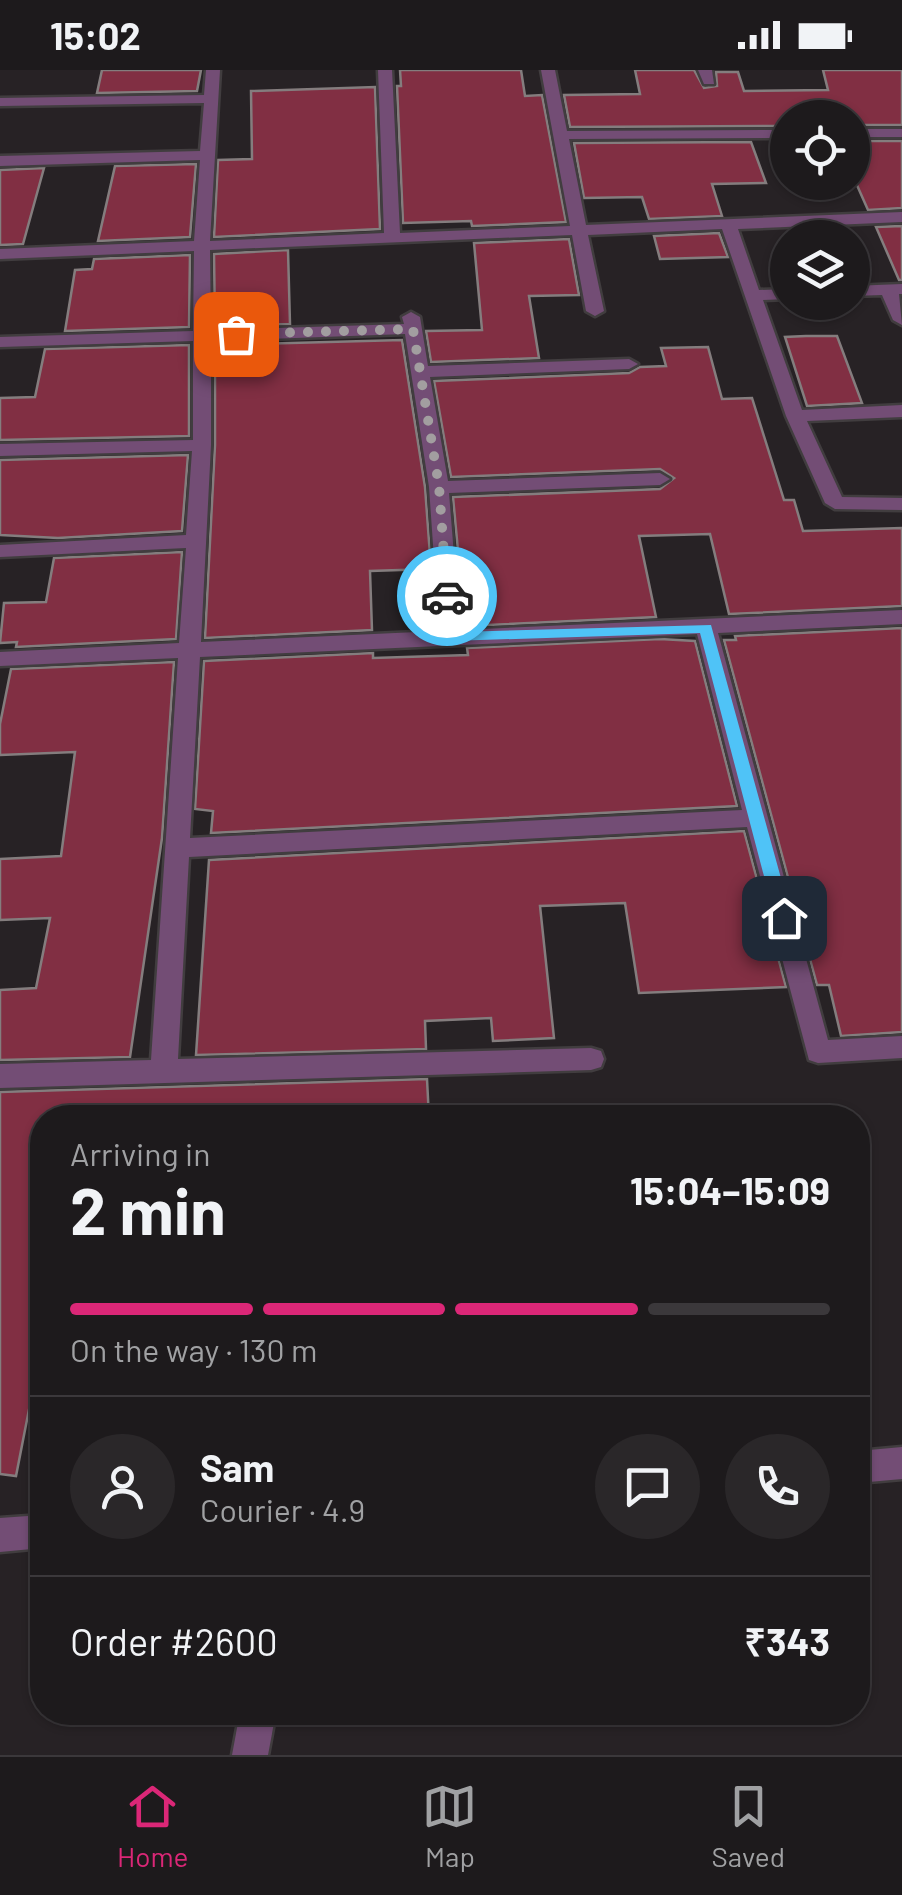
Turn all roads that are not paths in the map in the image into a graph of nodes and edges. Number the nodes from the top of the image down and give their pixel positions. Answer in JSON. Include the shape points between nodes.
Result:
{"nodes":[{"id":1,"x":213,"y":70,"type":"edge"},
{"id":2,"x":385,"y":70,"type":"edge"},
{"id":3,"x":548,"y":70,"type":"edge"},
{"id":4,"x":210,"y":99,"type":"junction"},
{"id":5,"x":0,"y":102,"type":"edge"},
{"id":6,"x":902,"y":133,"type":"edge"},
{"id":7,"x":770,"y":134,"type":"edge"},
{"id":8,"x":870,"y":134,"type":"edge"},
{"id":9,"x":561,"y":135,"type":"junction"},
{"id":10,"x":210,"y":155,"type":"junction"},
{"id":11,"x":0,"y":161,"type":"edge"},
{"id":12,"x":902,"y":217,"type":"edge"},
{"id":13,"x":728,"y":224,"type":"junction"},
{"id":14,"x":580,"y":232,"type":"junction"},
{"id":15,"x":392,"y":237,"type":"junction"},
{"id":16,"x":202,"y":244,"type":"junction"},
{"id":17,"x":0,"y":254,"type":"edge"},
{"id":18,"x":895,"y":289,"type":"edge"},
{"id":19,"x":870,"y":290,"type":"edge"},
{"id":20,"x":770,"y":294,"type":"edge"},
{"id":21,"x":752,"y":295,"type":"junction"},
{"id":22,"x":595,"y":311,"type":"dead end"},
{"id":23,"x":902,"y":320,"type":"edge"},
{"id":24,"x":200,"y":336,"type":"junction"},
{"id":25,"x":0,"y":342,"type":"edge"},
{"id":26,"x":629,"y":364,"type":"dead end"},
{"id":27,"x":420,"y":372,"type":"junction"},
{"id":28,"x":902,"y":412,"type":"edge"},
{"id":29,"x":794,"y":416,"type":"junction"},
{"id":30,"x":202,"y":446,"type":"junction"},
{"id":31,"x":0,"y":450,"type":"edge"},
{"id":32,"x":660,"y":479,"type":"dead end"},
{"id":33,"x":439,"y":486,"type":"junction"},
{"id":34,"x":902,"y":504,"type":"edge"},
{"id":35,"x":196,"y":541,"type":"junction"},
{"id":36,"x":0,"y":551,"type":"edge"},
{"id":37,"x":902,"y":617,"type":"edge"},
{"id":38,"x":706,"y":628,"type":"junction"},
{"id":39,"x":450,"y":637,"type":"junction"},
{"id":40,"x":190,"y":653,"type":"junction"},
{"id":41,"x":0,"y":660,"type":"edge"},
{"id":42,"x":757,"y":818,"type":"junction"},
{"id":43,"x":179,"y":848,"type":"junction"},
{"id":44,"x":902,"y":1047,"type":"edge"},
{"id":45,"x":591,"y":1058,"type":"dead end"},
{"id":46,"x":164,"y":1068,"type":"junction"},
{"id":47,"x":0,"y":1076,"type":"edge"},
{"id":48,"x":902,"y":1463,"type":"edge"},
{"id":49,"x":870,"y":1465,"type":"edge"},
{"id":50,"x":30,"y":1533,"type":"edge"},
{"id":51,"x":0,"y":1534,"type":"edge"},
{"id":52,"x":256,"y":1725,"type":"edge"},
{"id":53,"x":250,"y":1755,"type":"edge"}],
"edges":[{"from":1,"to":4,"type":"street"},
{"from":2,"to":15,"type":"street"},
{"from":3,"to":9,"type":"street"},
{"from":4,"to":5,"type":"street"},
{"from":4,"to":10,"type":"street"},
{"from":6,"to":8,"type":"street"},
{"from":7,"to":9,"type":"street"},
{"from":9,"to":14,"type":"street"},
{"from":10,"to":11,"type":"street"},
{"from":10,"to":16,"type":"street"},
{"from":12,"to":13,"type":"street"},
{"from":13,"to":14,"type":"street"},
{"from":13,"to":21,"type":"street"},
{"from":14,"to":15,"type":"street"},
{"from":14,"to":22,"type":"street"},
{"from":15,"to":16,"type":"street"},
{"from":16,"to":17,"type":"street"},
{"from":16,"to":24,"type":"street"},
{"from":18,"to":19,"type":"street"},
{"from":18,"to":23,"type":"street"},
{"from":20,"to":21,"type":"street"},
{"from":21,"to":29,"type":"street"},
{"from":24,"to":25,"type":"street"},
{"from":24,"to":27,"type":"street","via":[[412,323]]},
{"from":24,"to":30,"type":"street"},
{"from":26,"to":27,"type":"street"},
{"from":27,"to":33,"type":"street"},
{"from":28,"to":29,"type":"street"},
{"from":29,"to":34,"type":"street","via":[[835,503]]},
{"from":30,"to":31,"type":"street"},
{"from":30,"to":35,"type":"street"},
{"from":32,"to":33,"type":"street"},
{"from":33,"to":39,"type":"street"},
{"from":35,"to":36,"type":"street"},
{"from":35,"to":40,"type":"street"},
{"from":37,"to":38,"type":"street"},
{"from":38,"to":39,"type":"street"},
{"from":38,"to":42,"type":"street"},
{"from":39,"to":40,"type":"street"},
{"from":40,"to":41,"type":"street"},
{"from":40,"to":43,"type":"street"},
{"from":42,"to":43,"type":"street"},
{"from":42,"to":44,"type":"street","via":[[818,1052]]},
{"from":43,"to":46,"type":"street"},
{"from":45,"to":46,"type":"street"},
{"from":46,"to":47,"type":"street"},
{"from":48,"to":49,"type":"street"},
{"from":50,"to":51,"type":"street"},
{"from":52,"to":53,"type":"street"}]}
